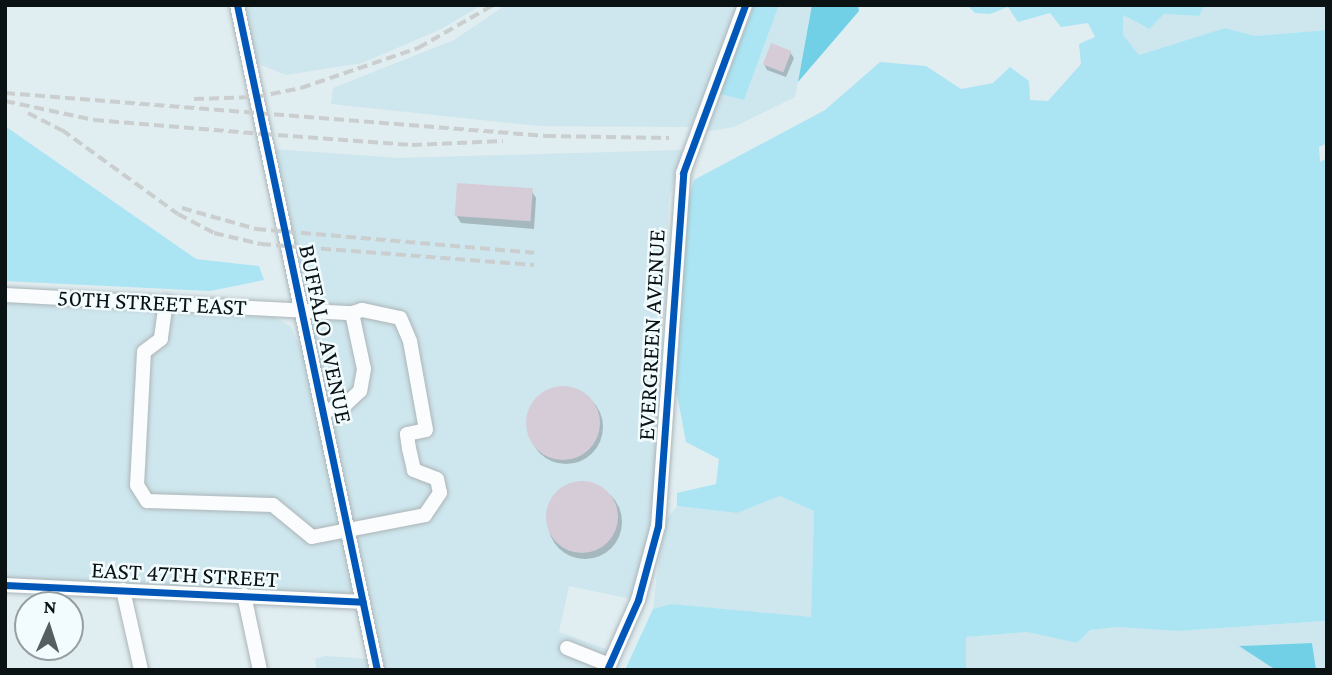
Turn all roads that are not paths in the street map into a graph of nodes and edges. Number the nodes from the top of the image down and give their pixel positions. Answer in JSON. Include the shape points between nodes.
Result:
{"nodes":[{"id":1,"x":237,"y":5,"type":"edge"},
{"id":2,"x":745,"y":5,"type":"edge"},
{"id":3,"x":5,"y":295,"type":"edge"},
{"id":4,"x":166,"y":302,"type":"junction"},
{"id":5,"x":299,"y":307,"type":"junction"},
{"id":6,"x":352,"y":313,"type":"junction"},
{"id":7,"x":323,"y":412,"type":"junction"},
{"id":8,"x":347,"y":528,"type":"junction"},
{"id":9,"x":5,"y":585,"type":"edge"},
{"id":10,"x":123,"y":590,"type":"junction"},
{"id":11,"x":244,"y":595,"type":"junction"},
{"id":12,"x":363,"y":602,"type":"junction"},
{"id":13,"x":567,"y":648,"type":"dead end"},
{"id":14,"x":608,"y":667,"type":"edge"},
{"id":15,"x":141,"y":670,"type":"edge"},
{"id":16,"x":260,"y":670,"type":"edge"},
{"id":17,"x":377,"y":670,"type":"edge"}],
"edges":[{"from":1,"to":5,"type":"street","name":"BUFFALO AVENUE"},
{"from":2,"to":14,"type":"street","name":"EVERGREEN AVENUE","via":[[682,173],[658,526],[638,600]]},
{"from":3,"to":4,"type":"street","name":"50TH STREET EAST"},
{"from":4,"to":5,"type":"street","name":"50TH STREET EAST"},
{"from":4,"to":8,"type":"street","via":[[161,339],[144,352],[137,485],[147,501],[274,505],[312,537]]},
{"from":5,"to":6,"type":"street","name":"50TH STREET EAST"},
{"from":5,"to":7,"type":"street","name":"BUFFALO AVENUE"},
{"from":6,"to":7,"type":"street","via":[[364,369],[360,391],[346,404]]},
{"from":6,"to":8,"type":"street","name":"50TH STREET EAST","via":[[362,310],[400,318],[410,341],[426,430],[407,434],[409,449],[414,470],[437,479],[440,493],[425,515]]},
{"from":7,"to":8,"type":"street","name":"BUFFALO AVENUE"},
{"from":8,"to":12,"type":"street","name":"BUFFALO AVENUE"},
{"from":9,"to":10,"type":"street","name":"EAST 47TH STREET"},
{"from":10,"to":11,"type":"street","name":"EAST 47TH STREET"},
{"from":10,"to":15,"type":"street"},
{"from":11,"to":12,"type":"street","name":"EAST 47TH STREET"},
{"from":11,"to":16,"type":"street"},
{"from":12,"to":17,"type":"street","name":"BUFFALO AVENUE"},
{"from":13,"to":14,"type":"street"}]}
